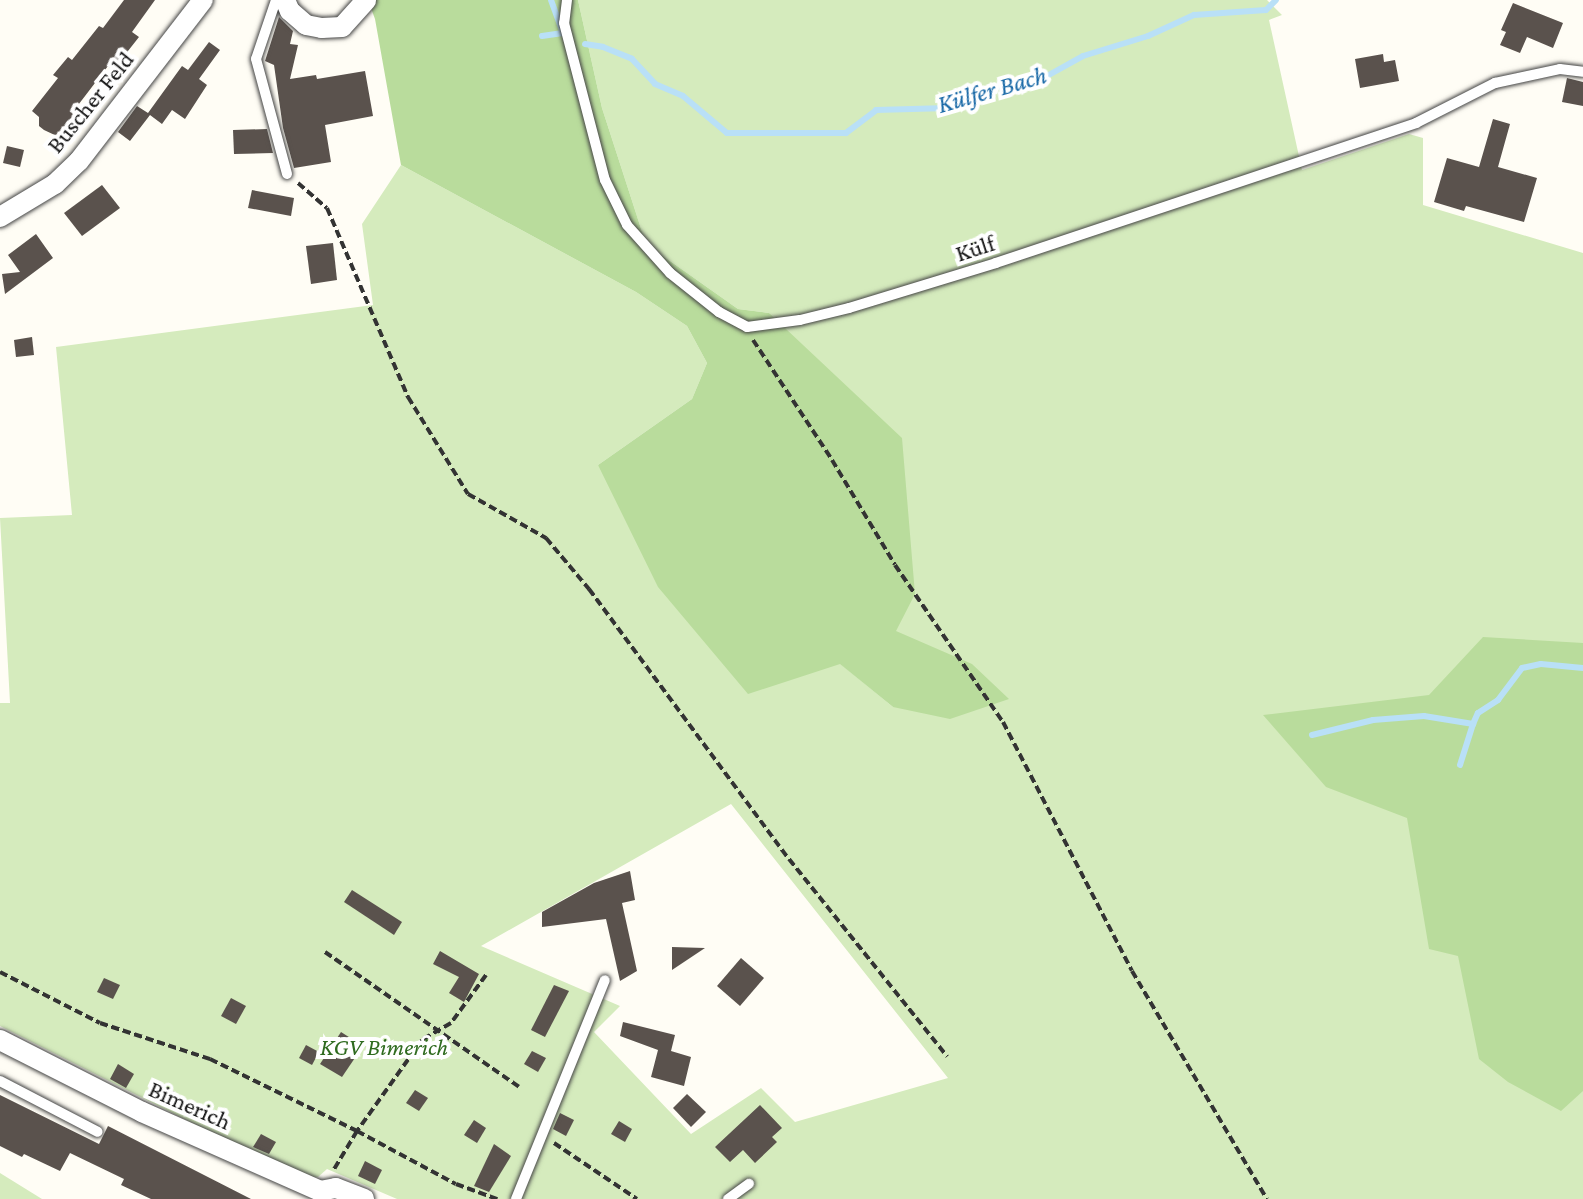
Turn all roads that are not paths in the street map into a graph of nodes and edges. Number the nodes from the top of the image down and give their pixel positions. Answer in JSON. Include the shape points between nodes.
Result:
{"nodes":[{"id":1,"x":203,"y":0,"type":"edge"},
{"id":2,"x":276,"y":0,"type":"edge"},
{"id":3,"x":285,"y":0,"type":"edge"},
{"id":4,"x":366,"y":0,"type":"edge"},
{"id":5,"x":567,"y":0,"type":"edge"},
{"id":6,"x":1583,"y":72,"type":"edge"},
{"id":7,"x":287,"y":174,"type":"road end"},
{"id":8,"x":0,"y":217,"type":"edge"},
{"id":9,"x":605,"y":980,"type":"dead end"},
{"id":10,"x":0,"y":1040,"type":"edge"},
{"id":11,"x":0,"y":1081,"type":"edge"},
{"id":12,"x":98,"y":1132,"type":"dead end"},
{"id":13,"x":749,"y":1184,"type":"dead end"},
{"id":14,"x":364,"y":1199,"type":"edge"},
{"id":15,"x":516,"y":1199,"type":"edge"},
{"id":16,"x":728,"y":1199,"type":"edge"}],
"edges":[{"from":1,"to":8,"type":"street","name":"Buscher Feld","via":[[79,161],[55,184]]},
{"from":2,"to":7,"type":"lane","via":[[256,59]]},
{"from":3,"to":4,"type":"street","via":[[306,25],[322,28],[342,27]]},
{"from":5,"to":6,"type":"lane","name":"Külf","via":[[564,23],[605,180],[627,225],[670,273],[747,327],[800,320],[996,263],[1416,123],[1495,83],[1560,69]]},
{"from":9,"to":15,"type":"lane"},
{"from":10,"to":14,"type":"street","name":"Bimerich","via":[[142,1112],[306,1185],[320,1191],[336,1188]]},
{"from":11,"to":12,"type":"lane"},
{"from":13,"to":16,"type":"lane"}]}
